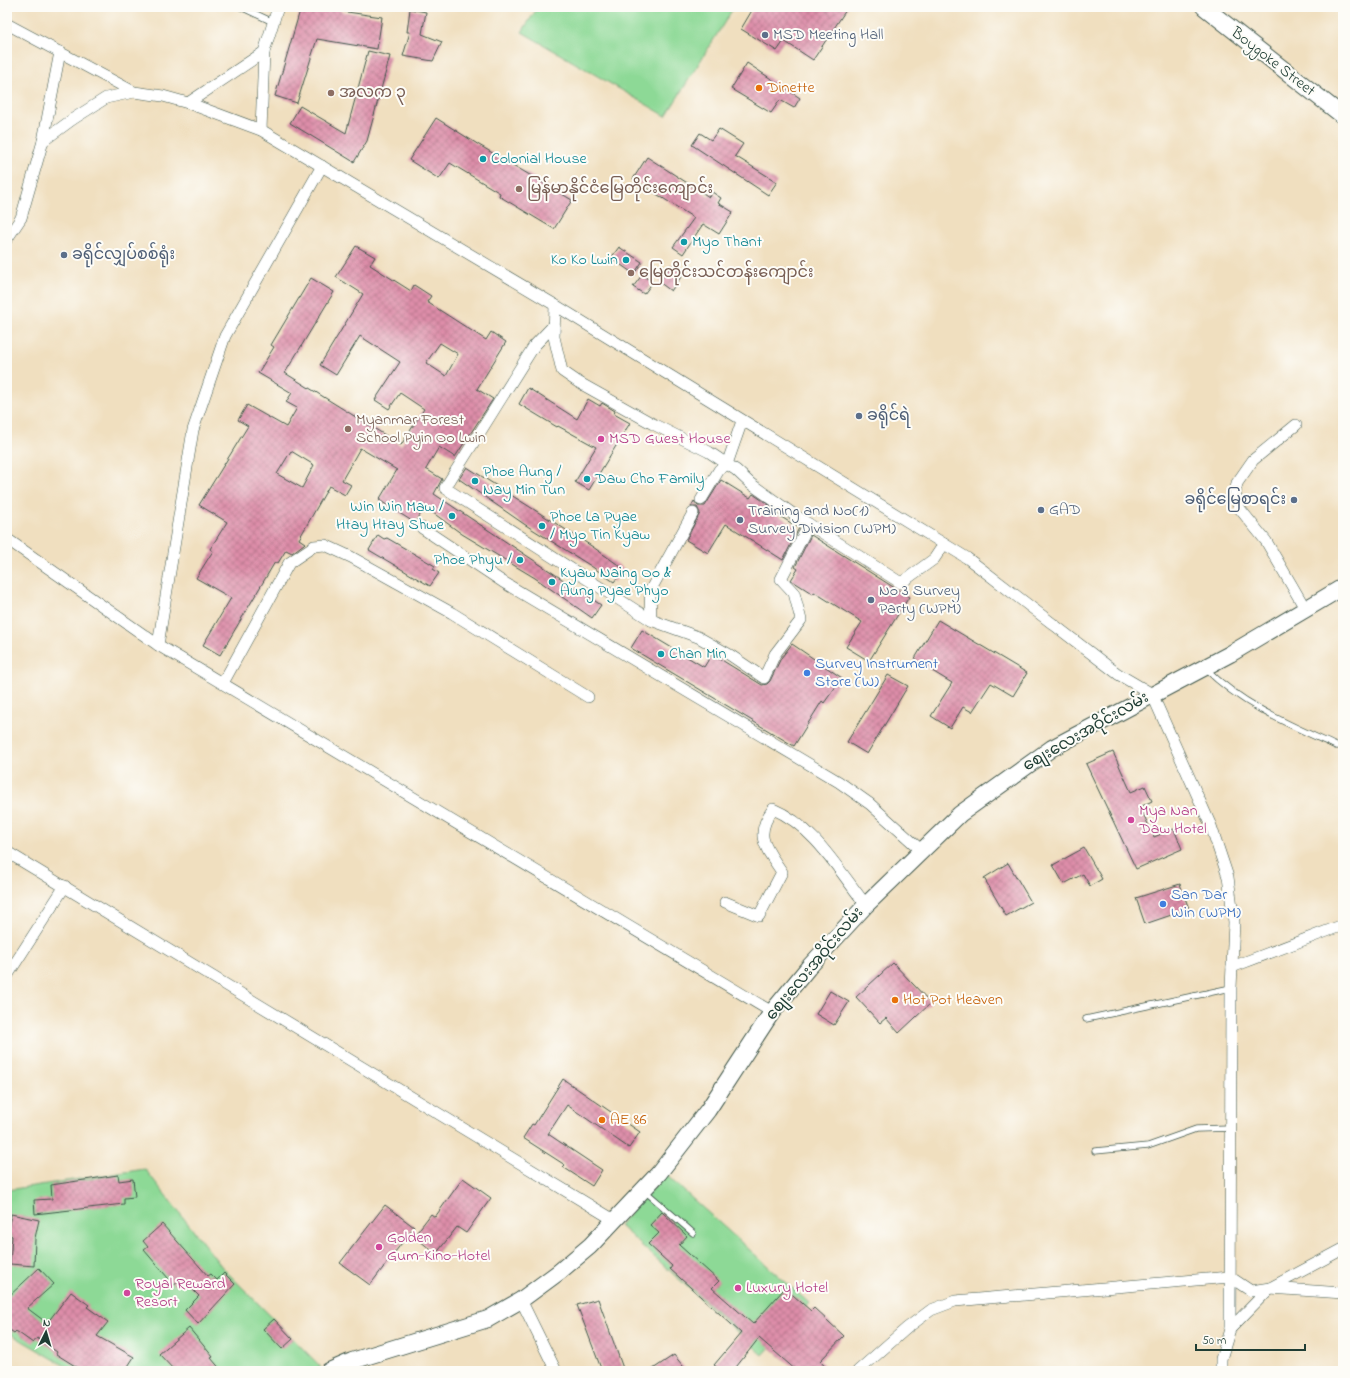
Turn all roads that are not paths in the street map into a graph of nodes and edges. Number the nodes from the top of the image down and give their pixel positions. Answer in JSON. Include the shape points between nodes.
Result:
{"nodes":[{"id":1,"x":241,"y":7,"type":"edge"},
{"id":2,"x":278,"y":7,"type":"edge"},
{"id":3,"x":1204,"y":7,"type":"edge"},
{"id":4,"x":273,"y":22,"type":"junction"},
{"id":5,"x":7,"y":24,"type":"edge"},
{"id":6,"x":60,"y":52,"type":"junction"},
{"id":7,"x":264,"y":52,"type":"junction"},
{"id":8,"x":134,"y":92,"type":"junction"},
{"id":9,"x":188,"y":103,"type":"junction"},
{"id":10,"x":1343,"y":116,"type":"edge"},
{"id":11,"x":261,"y":130,"type":"junction"},
{"id":12,"x":43,"y":141,"type":"junction"},
{"id":13,"x":322,"y":166,"type":"junction"},
{"id":14,"x":7,"y":239,"type":"edge"},
{"id":15,"x":555,"y":305,"type":"junction"},
{"id":16,"x":553,"y":326,"type":"junction"},
{"id":17,"x":742,"y":421,"type":"junction"},
{"id":18,"x":1296,"y":425,"type":"dead end"},
{"id":19,"x":727,"y":464,"type":"junction"},
{"id":20,"x":701,"y":500,"type":"dead end"},
{"id":21,"x":693,"y":513,"type":"dead end"},
{"id":22,"x":809,"y":524,"type":"junction"},
{"id":23,"x":422,"y":528,"type":"dead end"},
{"id":24,"x":7,"y":539,"type":"edge"},
{"id":25,"x":944,"y":544,"type":"junction"},
{"id":26,"x":1343,"y":587,"type":"edge"},
{"id":27,"x":1306,"y":610,"type":"junction"},
{"id":28,"x":651,"y":620,"type":"junction"},
{"id":29,"x":158,"y":645,"type":"junction"},
{"id":30,"x":1204,"y":667,"type":"junction"},
{"id":31,"x":223,"y":684,"type":"junction"},
{"id":32,"x":1152,"y":694,"type":"junction"},
{"id":33,"x":588,"y":697,"type":"dead end"},
{"id":34,"x":1343,"y":746,"type":"edge"},
{"id":35,"x":922,"y":851,"type":"junction"},
{"id":36,"x":7,"y":852,"type":"edge"},
{"id":37,"x":65,"y":886,"type":"junction"},
{"id":38,"x":725,"y":902,"type":"dead end"},
{"id":39,"x":866,"y":905,"type":"junction"},
{"id":40,"x":1343,"y":925,"type":"edge"},
{"id":41,"x":1232,"y":967,"type":"junction"},
{"id":42,"x":7,"y":976,"type":"edge"},
{"id":43,"x":1231,"y":988,"type":"junction"},
{"id":44,"x":772,"y":1012,"type":"junction"},
{"id":45,"x":1086,"y":1019,"type":"dead end"},
{"id":46,"x":1231,"y":1128,"type":"junction"},
{"id":47,"x":1095,"y":1151,"type":"dead end"},
{"id":48,"x":643,"y":1190,"type":"junction"},
{"id":49,"x":614,"y":1220,"type":"junction"},
{"id":50,"x":693,"y":1233,"type":"dead end"},
{"id":51,"x":1343,"y":1249,"type":"edge"},
{"id":52,"x":1230,"y":1277,"type":"junction"},
{"id":53,"x":1270,"y":1288,"type":"junction"},
{"id":54,"x":1343,"y":1293,"type":"edge"},
{"id":55,"x":521,"y":1300,"type":"junction"},
{"id":56,"x":1230,"y":1329,"type":"junction"},
{"id":57,"x":328,"y":1371,"type":"edge"},
{"id":58,"x":556,"y":1371,"type":"edge"},
{"id":59,"x":858,"y":1371,"type":"edge"},
{"id":60,"x":1221,"y":1371,"type":"edge"}],
"edges":[{"from":1,"to":4,"type":"lane"},
{"from":2,"to":4,"type":"street"},
{"from":3,"to":10,"type":"street","name":"Boygoke Street"},
{"from":4,"to":7,"type":"street"},
{"from":5,"to":6,"type":"street"},
{"from":6,"to":8,"type":"street"},
{"from":6,"to":12,"type":"street"},
{"from":7,"to":9,"type":"street"},
{"from":7,"to":11,"type":"street"},
{"from":8,"to":9,"type":"street"},
{"from":8,"to":12,"type":"street","via":[[106,98]]},
{"from":9,"to":11,"type":"street"},
{"from":11,"to":13,"type":"street"},
{"from":12,"to":14,"type":"street","via":[[21,218]]},
{"from":13,"to":15,"type":"street"},
{"from":13,"to":29,"type":"street","via":[[226,336],[193,430]]},
{"from":15,"to":16,"type":"street"},
{"from":15,"to":17,"type":"street"},
{"from":16,"to":19,"type":"street","via":[[562,370],[578,382]]},
{"from":16,"to":28,"type":"street","via":[[534,346],[445,488]]},
{"from":17,"to":19,"type":"street"},
{"from":17,"to":25,"type":"street"},
{"from":18,"to":27,"type":"street","via":[[1253,460],[1237,483],[1235,494],[1240,509],[1266,541]]},
{"from":19,"to":20,"type":"street","via":[[719,470]]},
{"from":19,"to":22,"type":"street"},
{"from":21,"to":28,"type":"street","via":[[650,591]]},
{"from":22,"to":25,"type":"street","via":[[901,583],[934,559]]},
{"from":22,"to":28,"type":"street","via":[[781,579],[794,593],[802,620],[775,654],[764,678],[730,655],[698,638]]},
{"from":23,"to":35,"type":"street","via":[[503,582],[839,782],[870,804]]},
{"from":24,"to":29,"type":"street"},
{"from":25,"to":32,"type":"street","via":[[967,558],[1118,674]]},
{"from":26,"to":27,"type":"street","name":"စျေးလေးအဝိုင်းလမ်း"},
{"from":27,"to":30,"type":"street","name":"စျေးလေးအဝိုင်းလမ်း"},
{"from":29,"to":31,"type":"street"},
{"from":30,"to":32,"type":"street","name":"စျေးလေးအဝိုင်းလမ်း"},
{"from":30,"to":34,"type":"lane","via":[[1218,681],[1267,714],[1336,746]]},
{"from":31,"to":33,"type":"street","via":[[289,563],[314,546],[325,545],[452,613]]},
{"from":31,"to":44,"type":"street"},
{"from":32,"to":35,"type":"street","name":"စျေးလေးအဝိုင်းလမ်း","via":[[1052,748],[960,814]]},
{"from":32,"to":41,"type":"street","via":[[1211,826],[1228,877],[1234,922]]},
{"from":35,"to":39,"type":"street","name":"စျေးလေးအဝိုင်းလမ်း"},
{"from":36,"to":37,"type":"street"},
{"from":37,"to":42,"type":"street"},
{"from":37,"to":49,"type":"street"},
{"from":38,"to":39,"type":"street","via":[[759,916],[782,872],[763,843],[765,820],[773,809],[788,815],[812,835]]},
{"from":39,"to":44,"type":"street","name":"စျေးလေးအဝိုင်းလမ်း"},
{"from":40,"to":41,"type":"street"},
{"from":41,"to":43,"type":"street"},
{"from":43,"to":45,"type":"lane"},
{"from":43,"to":46,"type":"street"},
{"from":44,"to":48,"type":"street","name":"စျေးလေးအဝိုင်းလမ်း","via":[[708,1110]]},
{"from":46,"to":47,"type":"lane","via":[[1196,1129],[1148,1146]]},
{"from":46,"to":52,"type":"street"},
{"from":48,"to":49,"type":"street","name":"စျေးလေးအဝိုင်းလမ်း"},
{"from":48,"to":50,"type":"lane"},
{"from":49,"to":55,"type":"street","name":"စျေးလေးအဝိုင်းလမ်း","via":[[590,1246]]},
{"from":51,"to":53,"type":"street"},
{"from":52,"to":53,"type":"street","via":[[1251,1290]]},
{"from":52,"to":56,"type":"street"},
{"from":52,"to":59,"type":"street","via":[[955,1301],[931,1310],[906,1328]]},
{"from":53,"to":54,"type":"street"},
{"from":53,"to":56,"type":"street"},
{"from":55,"to":57,"type":"street","name":"စျေးလေးအဝိုင်းလမ်း","via":[[488,1319],[352,1361]]},
{"from":55,"to":58,"type":"street"},
{"from":56,"to":60,"type":"street","via":[[1221,1359]]}]}
